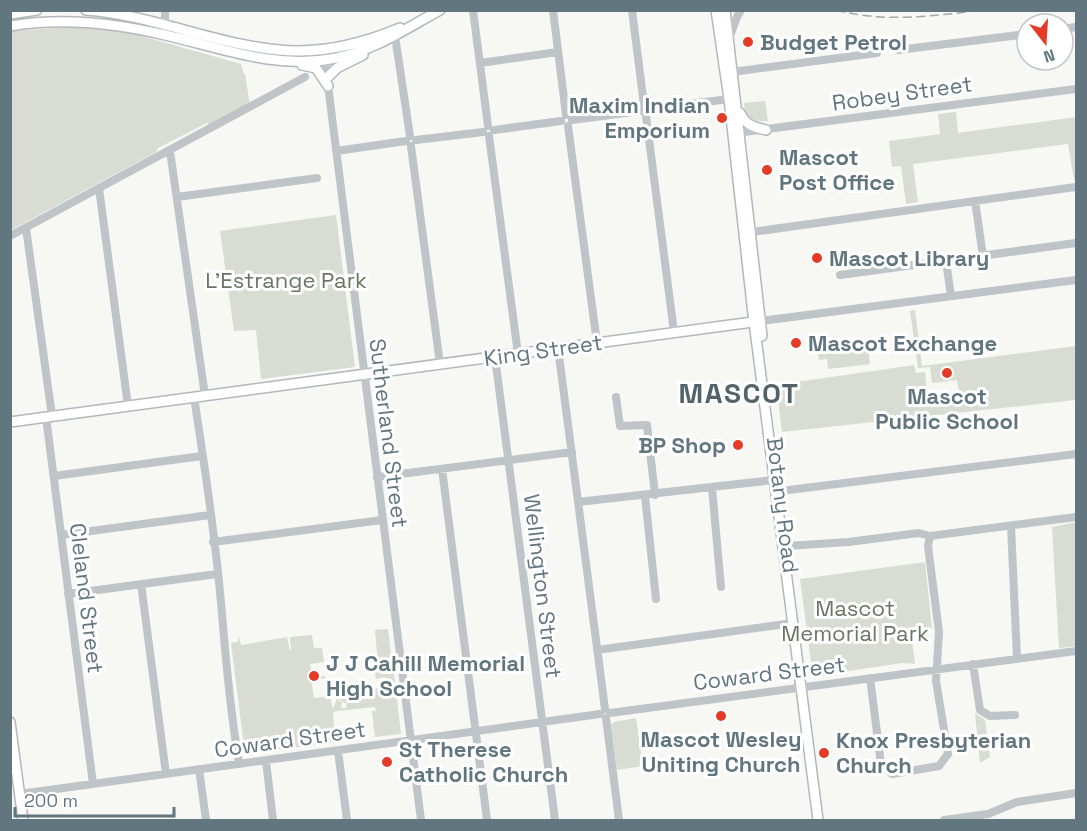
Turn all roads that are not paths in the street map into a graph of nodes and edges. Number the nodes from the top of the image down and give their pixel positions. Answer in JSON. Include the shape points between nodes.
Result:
{"nodes":[{"id":1,"x":37,"y":10,"type":"edge"},
{"id":2,"x":86,"y":10,"type":"edge"},
{"id":3,"x":165,"y":10,"type":"edge"},
{"id":4,"x":440,"y":10,"type":"edge"},
{"id":5,"x":473,"y":10,"type":"edge"},
{"id":6,"x":553,"y":10,"type":"edge"},
{"id":7,"x":632,"y":10,"type":"edge"},
{"id":8,"x":741,"y":10,"type":"edge"},
{"id":9,"x":719,"y":11,"type":"edge"},
{"id":10,"x":10,"y":14,"type":"edge"},
{"id":11,"x":425,"y":18,"type":"junction"},
{"id":12,"x":166,"y":24,"type":"junction"},
{"id":13,"x":10,"y":26,"type":"edge"},
{"id":14,"x":164,"y":35,"type":"junction"},
{"id":15,"x":1015,"y":35,"type":"edge"},
{"id":16,"x":395,"y":36,"type":"junction"},
{"id":17,"x":729,"y":42,"type":"junction"},
{"id":18,"x":377,"y":45,"type":"junction"},
{"id":19,"x":898,"y":50,"type":"dead end"},
{"id":20,"x":558,"y":52,"type":"junction"},
{"id":21,"x":877,"y":53,"type":"dead end"},
{"id":22,"x":324,"y":54,"type":"junction"},
{"id":23,"x":281,"y":62,"type":"junction"},
{"id":24,"x":480,"y":63,"type":"junction"},
{"id":25,"x":732,"y":72,"type":"junction"},
{"id":26,"x":305,"y":77,"type":"dead end"},
{"id":27,"x":327,"y":82,"type":"junction"},
{"id":28,"x":1077,"y":89,"type":"edge"},
{"id":29,"x":732,"y":99,"type":"junction"},
{"id":30,"x":645,"y":110,"type":"junction"},
{"id":31,"x":567,"y":121,"type":"junction"},
{"id":32,"x":766,"y":130,"type":"junction"},
{"id":33,"x":489,"y":131,"type":"junction"},
{"id":34,"x":736,"y":133,"type":"junction"},
{"id":35,"x":411,"y":141,"type":"junction"},
{"id":36,"x":171,"y":151,"type":"junction"},
{"id":37,"x":336,"y":151,"type":"junction"},
{"id":38,"x":317,"y":178,"type":"dead end"},
{"id":39,"x":1077,"y":187,"type":"edge"},
{"id":40,"x":99,"y":188,"type":"junction"},
{"id":41,"x":177,"y":197,"type":"junction"},
{"id":42,"x":975,"y":201,"type":"junction"},
{"id":43,"x":26,"y":228,"type":"junction"},
{"id":44,"x":752,"y":232,"type":"junction"},
{"id":45,"x":10,"y":236,"type":"edge"},
{"id":46,"x":1077,"y":243,"type":"edge"},
{"id":47,"x":983,"y":256,"type":"junction"},
{"id":48,"x":946,"y":261,"type":"junction"},
{"id":49,"x":840,"y":275,"type":"dead end"},
{"id":50,"x":1077,"y":280,"type":"edge"},
{"id":51,"x":951,"y":296,"type":"junction"},
{"id":52,"x":758,"y":321,"type":"junction"},
{"id":53,"x":674,"y":332,"type":"junction"},
{"id":54,"x":597,"y":343,"type":"junction"},
{"id":55,"x":558,"y":348,"type":"junction"},
{"id":56,"x":518,"y":354,"type":"junction"},
{"id":57,"x":495,"y":357,"type":"junction"},
{"id":58,"x":440,"y":364,"type":"junction"},
{"id":59,"x":364,"y":374,"type":"junction"},
{"id":60,"x":205,"y":396,"type":"junction"},
{"id":61,"x":194,"y":397,"type":"junction"},
{"id":62,"x":616,"y":397,"type":"dead end"},
{"id":63,"x":128,"y":406,"type":"junction"},
{"id":64,"x":49,"y":417,"type":"junction"},
{"id":65,"x":10,"y":422,"type":"edge"},
{"id":66,"x":572,"y":452,"type":"junction"},
{"id":67,"x":1077,"y":454,"type":"edge"},
{"id":68,"x":202,"y":456,"type":"junction"},
{"id":69,"x":508,"y":460,"type":"junction"},
{"id":70,"x":442,"y":469,"type":"junction"},
{"id":71,"x":54,"y":476,"type":"junction"},
{"id":72,"x":377,"y":477,"type":"junction"},
{"id":73,"x":774,"y":480,"type":"junction"},
{"id":74,"x":712,"y":488,"type":"junction"},
{"id":75,"x":781,"y":490,"type":"junction"},
{"id":76,"x":655,"y":495,"type":"junction"},
{"id":77,"x":645,"y":496,"type":"junction"},
{"id":78,"x":578,"y":502,"type":"junction"},
{"id":79,"x":210,"y":515,"type":"junction"},
{"id":80,"x":1077,"y":517,"type":"edge"},
{"id":81,"x":382,"y":520,"type":"junction"},
{"id":82,"x":1011,"y":526,"type":"junction"},
{"id":83,"x":61,"y":535,"type":"junction"},
{"id":84,"x":930,"y":536,"type":"junction"},
{"id":85,"x":213,"y":542,"type":"junction"},
{"id":86,"x":787,"y":546,"type":"junction"},
{"id":87,"x":217,"y":574,"type":"junction"},
{"id":88,"x":141,"y":584,"type":"junction"},
{"id":89,"x":721,"y":587,"type":"dead end"},
{"id":90,"x":68,"y":594,"type":"junction"},
{"id":91,"x":656,"y":599,"type":"dead end"},
{"id":92,"x":793,"y":623,"type":"junction"},
{"id":93,"x":597,"y":650,"type":"junction"},
{"id":94,"x":1077,"y":651,"type":"edge"},
{"id":95,"x":1017,"y":658,"type":"junction"},
{"id":96,"x":973,"y":664,"type":"junction"},
{"id":97,"x":937,"y":669,"type":"junction"},
{"id":98,"x":870,"y":678,"type":"junction"},
{"id":99,"x":804,"y":687,"type":"junction"},
{"id":100,"x":605,"y":714,"type":"junction"},
{"id":101,"x":1016,"y":715,"type":"dead end"},
{"id":102,"x":10,"y":722,"type":"edge"},
{"id":103,"x":542,"y":723,"type":"junction"},
{"id":104,"x":476,"y":731,"type":"junction"},
{"id":105,"x":411,"y":741,"type":"junction"},
{"id":106,"x":338,"y":751,"type":"junction"},
{"id":107,"x":266,"y":761,"type":"junction"},
{"id":108,"x":239,"y":764,"type":"junction"},
{"id":109,"x":13,"y":768,"type":"edge"},
{"id":110,"x":199,"y":769,"type":"junction"},
{"id":111,"x":166,"y":774,"type":"junction"},
{"id":112,"x":93,"y":784,"type":"junction"},
{"id":113,"x":1077,"y":793,"type":"edge"},
{"id":114,"x":20,"y":794,"type":"junction"},
{"id":115,"x":23,"y":820,"type":"edge"},
{"id":116,"x":206,"y":820,"type":"edge"},
{"id":117,"x":273,"y":820,"type":"edge"},
{"id":118,"x":347,"y":820,"type":"edge"},
{"id":119,"x":421,"y":820,"type":"edge"},
{"id":120,"x":487,"y":820,"type":"edge"},
{"id":121,"x":555,"y":820,"type":"edge"},
{"id":122,"x":619,"y":820,"type":"edge"},
{"id":123,"x":818,"y":820,"type":"edge"},
{"id":124,"x":823,"y":820,"type":"edge"},
{"id":125,"x":944,"y":820,"type":"edge"}],
"edges":[{"from":1,"to":10,"type":"main road"},
{"from":2,"to":12,"type":"main road"},
{"from":3,"to":12,"type":"street"},
{"from":4,"to":11,"type":"main road"},
{"from":5,"to":24,"type":"street"},
{"from":6,"to":20,"type":"street"},
{"from":7,"to":30,"type":"street"},
{"from":8,"to":17,"type":"street"},
{"from":9,"to":17,"type":"main road","name":"Botany Road"},
{"from":9,"to":29,"type":"main road","name":"Botany Road"},
{"from":11,"to":16,"type":"main road"},
{"from":11,"to":22,"type":"main road"},
{"from":12,"to":14,"type":"street"},
{"from":12,"to":22,"type":"main road","via":[[264,48]]},
{"from":13,"to":14,"type":"main road","via":[[82,22]]},
{"from":14,"to":23,"type":"main road"},
{"from":15,"to":19,"type":"street"},
{"from":16,"to":18,"type":"main road"},
{"from":16,"to":35,"type":"street"},
{"from":17,"to":25,"type":"main road","name":"Botany Road"},
{"from":18,"to":22,"type":"main road","via":[[348,55]]},
{"from":18,"to":27,"type":"main road","via":[[333,71]]},
{"from":20,"to":24,"type":"street"},
{"from":20,"to":31,"type":"street"},
{"from":21,"to":25,"type":"street"},
{"from":22,"to":23,"type":"main road"},
{"from":22,"to":27,"type":"street","name":"Sutherland Street"},
{"from":23,"to":27,"type":"main road","via":[[316,68]]},
{"from":24,"to":33,"type":"street"},
{"from":25,"to":29,"type":"main road","name":"Botany Road"},
{"from":26,"to":36,"type":"street"},
{"from":27,"to":37,"type":"street","name":"Sutherland Street"},
{"from":28,"to":32,"type":"street","name":"Robey Street"},
{"from":29,"to":30,"type":"street"},
{"from":29,"to":32,"type":"main road","via":[[744,120]]},
{"from":29,"to":34,"type":"main road","name":"Botany Road"},
{"from":30,"to":31,"type":"street"},
{"from":30,"to":53,"type":"street"},
{"from":31,"to":33,"type":"street"},
{"from":31,"to":54,"type":"street"},
{"from":32,"to":34,"type":"street","name":"Robey Street"},
{"from":33,"to":35,"type":"street"},
{"from":33,"to":56,"type":"street"},
{"from":34,"to":44,"type":"main road","name":"Botany Road"},
{"from":34,"to":52,"type":"main road","name":"Botany Road"},
{"from":35,"to":37,"type":"street"},
{"from":35,"to":58,"type":"street"},
{"from":36,"to":40,"type":"street"},
{"from":36,"to":41,"type":"street"},
{"from":37,"to":59,"type":"street","name":"Sutherland Street"},
{"from":38,"to":41,"type":"street"},
{"from":39,"to":42,"type":"street"},
{"from":40,"to":43,"type":"street"},
{"from":40,"to":63,"type":"street"},
{"from":41,"to":60,"type":"street"},
{"from":42,"to":44,"type":"street"},
{"from":42,"to":47,"type":"street"},
{"from":43,"to":45,"type":"street"},
{"from":43,"to":64,"type":"street","name":"Cleland Street"},
{"from":44,"to":52,"type":"main road","name":"Botany Road"},
{"from":46,"to":47,"type":"street"},
{"from":47,"to":48,"type":"street"},
{"from":48,"to":49,"type":"street"},
{"from":48,"to":51,"type":"street"},
{"from":50,"to":51,"type":"street","name":"King Street"},
{"from":51,"to":52,"type":"street","name":"King Street"},
{"from":52,"to":53,"type":"main road","name":"King Street"},
{"from":52,"to":73,"type":"main road","name":"Botany Road"},
{"from":52,"to":75,"type":"main road","name":"Botany Road"},
{"from":53,"to":54,"type":"main road","name":"King Street"},
{"from":54,"to":55,"type":"main road","name":"King Street"},
{"from":55,"to":56,"type":"main road","name":"King Street"},
{"from":55,"to":66,"type":"street"},
{"from":56,"to":57,"type":"main road","name":"King Street"},
{"from":57,"to":58,"type":"main road","name":"King Street"},
{"from":57,"to":69,"type":"street","name":"Wellington Street"},
{"from":58,"to":59,"type":"main road","name":"King Street"},
{"from":59,"to":60,"type":"main road","name":"King Street"},
{"from":59,"to":72,"type":"street","name":"Sutherland Street"},
{"from":60,"to":61,"type":"main road","name":"King Street"},
{"from":61,"to":63,"type":"main road","name":"King Street"},
{"from":61,"to":68,"type":"street"},
{"from":62,"to":76,"type":"street","via":[[620,426],[647,425]]},
{"from":63,"to":64,"type":"main road","name":"King Street"},
{"from":64,"to":65,"type":"main road","name":"King Street"},
{"from":64,"to":71,"type":"street","name":"Cleland Street"},
{"from":66,"to":69,"type":"street"},
{"from":66,"to":78,"type":"street"},
{"from":67,"to":75,"type":"street"},
{"from":68,"to":71,"type":"street"},
{"from":68,"to":79,"type":"street"},
{"from":69,"to":70,"type":"street"},
{"from":69,"to":103,"type":"street","name":"Wellington Street"},
{"from":70,"to":72,"type":"street"},
{"from":70,"to":104,"type":"street"},
{"from":71,"to":83,"type":"street","name":"Cleland Street"},
{"from":72,"to":81,"type":"street","name":"Sutherland Street"},
{"from":73,"to":74,"type":"street"},
{"from":73,"to":92,"type":"main road","name":"Botany Road"},
{"from":74,"to":76,"type":"street"},
{"from":74,"to":89,"type":"street"},
{"from":75,"to":86,"type":"main road","name":"Botany Road"},
{"from":76,"to":77,"type":"street"},
{"from":77,"to":78,"type":"street"},
{"from":77,"to":91,"type":"street"},
{"from":78,"to":93,"type":"street"},
{"from":79,"to":83,"type":"street"},
{"from":79,"to":85,"type":"street"},
{"from":80,"to":82,"type":"street"},
{"from":81,"to":85,"type":"street"},
{"from":81,"to":105,"type":"street","name":"Sutherland Street"},
{"from":82,"to":84,"type":"street"},
{"from":82,"to":95,"type":"street"},
{"from":83,"to":90,"type":"street","name":"Cleland Street"},
{"from":84,"to":86,"type":"street","via":[[919,533]]},
{"from":84,"to":97,"type":"street","via":[[939,632]]},
{"from":85,"to":87,"type":"street"},
{"from":86,"to":99,"type":"main road","name":"Botany Road"},
{"from":87,"to":88,"type":"street"},
{"from":87,"to":108,"type":"street"},
{"from":88,"to":90,"type":"street"},
{"from":88,"to":111,"type":"street"},
{"from":90,"to":112,"type":"street","name":"Cleland Street"},
{"from":92,"to":93,"type":"street"},
{"from":92,"to":99,"type":"main road","name":"Botany Road"},
{"from":93,"to":100,"type":"street"},
{"from":94,"to":95,"type":"street","name":"Coward Street"},
{"from":95,"to":96,"type":"street","name":"Coward Street"},
{"from":96,"to":97,"type":"street","name":"Coward Street"},
{"from":96,"to":101,"type":"street","via":[[980,710],[990,716]]},
{"from":97,"to":98,"type":"street","name":"Coward Street"},
{"from":97,"to":98,"type":"street","via":[[948,754],[939,766],[892,774],[881,764]]},
{"from":98,"to":99,"type":"street","name":"Coward Street"},
{"from":99,"to":100,"type":"street","name":"Coward Street"},
{"from":99,"to":123,"type":"main road","name":"Botany Road"},
{"from":99,"to":124,"type":"main road","name":"Botany Road"},
{"from":100,"to":103,"type":"street","name":"Coward Street"},
{"from":100,"to":122,"type":"street"},
{"from":102,"to":109,"type":"main road"},
{"from":103,"to":104,"type":"street","name":"Coward Street"},
{"from":103,"to":121,"type":"street","name":"Wellington Street"},
{"from":104,"to":105,"type":"street","name":"Coward Street"},
{"from":104,"to":120,"type":"street"},
{"from":105,"to":106,"type":"street","name":"Coward Street"},
{"from":105,"to":119,"type":"street","name":"Sutherland Street"},
{"from":106,"to":107,"type":"street","name":"Coward Street"},
{"from":106,"to":118,"type":"street"},
{"from":107,"to":108,"type":"street","name":"Coward Street"},
{"from":107,"to":117,"type":"street"},
{"from":108,"to":110,"type":"street","name":"Coward Street"},
{"from":109,"to":114,"type":"main road"},
{"from":110,"to":111,"type":"street","name":"Coward Street"},
{"from":110,"to":116,"type":"street"},
{"from":111,"to":112,"type":"street","name":"Coward Street"},
{"from":112,"to":114,"type":"street","name":"Coward Street"},
{"from":113,"to":125,"type":"street","via":[[1017,802],[988,814]]},
{"from":114,"to":115,"type":"main road"}]}
